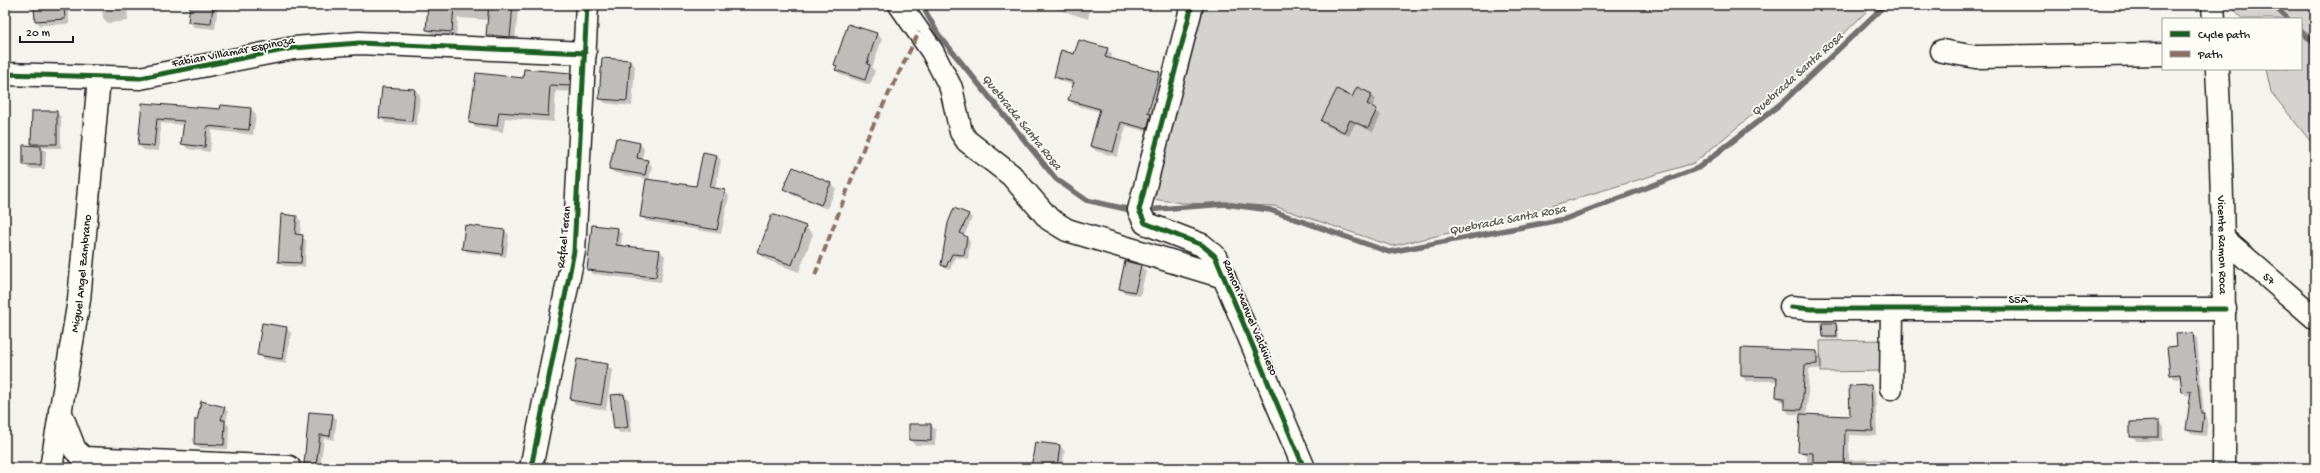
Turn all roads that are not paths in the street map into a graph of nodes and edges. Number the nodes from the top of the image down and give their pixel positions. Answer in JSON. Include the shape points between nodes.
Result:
{"nodes":[{"id":1,"x":587,"y":5,"type":"edge"},
{"id":2,"x":900,"y":5,"type":"edge"},
{"id":3,"x":1192,"y":5,"type":"edge"},
{"id":4,"x":2213,"y":5,"type":"edge"},
{"id":5,"x":2214,"y":18,"type":"edge"},
{"id":6,"x":1942,"y":51,"type":"dead end"},
{"id":7,"x":584,"y":53,"type":"junction"},
{"id":8,"x":2162,"y":54,"type":"edge"},
{"id":9,"x":2217,"y":70,"type":"edge"},
{"id":10,"x":5,"y":74,"type":"edge"},
{"id":11,"x":99,"y":78,"type":"junction"},
{"id":12,"x":2224,"y":239,"type":"junction"},
{"id":13,"x":1224,"y":277,"type":"junction"},
{"id":14,"x":1801,"y":308,"type":"dead end"},
{"id":15,"x":1892,"y":309,"type":"junction"},
{"id":16,"x":2225,"y":309,"type":"junction"},
{"id":17,"x":2315,"y":318,"type":"edge"},
{"id":18,"x":1891,"y":388,"type":"dead end"},
{"id":19,"x":60,"y":410,"type":"junction"},
{"id":20,"x":289,"y":467,"type":"edge"},
{"id":21,"x":51,"y":468,"type":"edge"},
{"id":22,"x":531,"y":468,"type":"edge"},
{"id":23,"x":1304,"y":468,"type":"edge"},
{"id":24,"x":2224,"y":468,"type":"edge"}],
"edges":[{"from":1,"to":7,"type":"street","name":"Rafael Teran"},
{"from":2,"to":13,"type":"street","via":[[932,51],[951,88],[961,132],[967,141],[1011,175],[1049,219],[1067,230]]},
{"from":3,"to":13,"type":"street","name":"Ramon Manuel Valdivieso","via":[[1139,210],[1145,224],[1209,250],[1215,256]]},
{"from":4,"to":5,"type":"street"},
{"from":6,"to":8,"type":"street","via":[[1983,57]]},
{"from":7,"to":11,"type":"street","name":"Fabian Villamar Espinoza","via":[[359,42],[294,48],[162,75]]},
{"from":7,"to":22,"type":"street","name":"Rafael Teran","via":[[574,251]]},
{"from":9,"to":12,"type":"street","name":"Vicente Ramon Roca"},
{"from":10,"to":11,"type":"street","name":"Fabian Villamar Espinoza"},
{"from":11,"to":19,"type":"street","name":"Miguel Angel Zambrano","via":[[79,300]]},
{"from":12,"to":16,"type":"street","name":"Vicente Ramon Roca"},
{"from":12,"to":17,"type":"street","name":"S7"},
{"from":13,"to":23,"type":"street","name":"Ramon Manuel Valdivieso"},
{"from":14,"to":15,"type":"street","name":"S5A"},
{"from":15,"to":16,"type":"street","name":"S5A"},
{"from":15,"to":18,"type":"street"},
{"from":16,"to":24,"type":"street","name":"Vicente Ramon Roca"},
{"from":19,"to":20,"type":"street","via":[[75,450],[84,458]]},
{"from":19,"to":21,"type":"street","name":"Miguel Angel Zambrano"}]}
